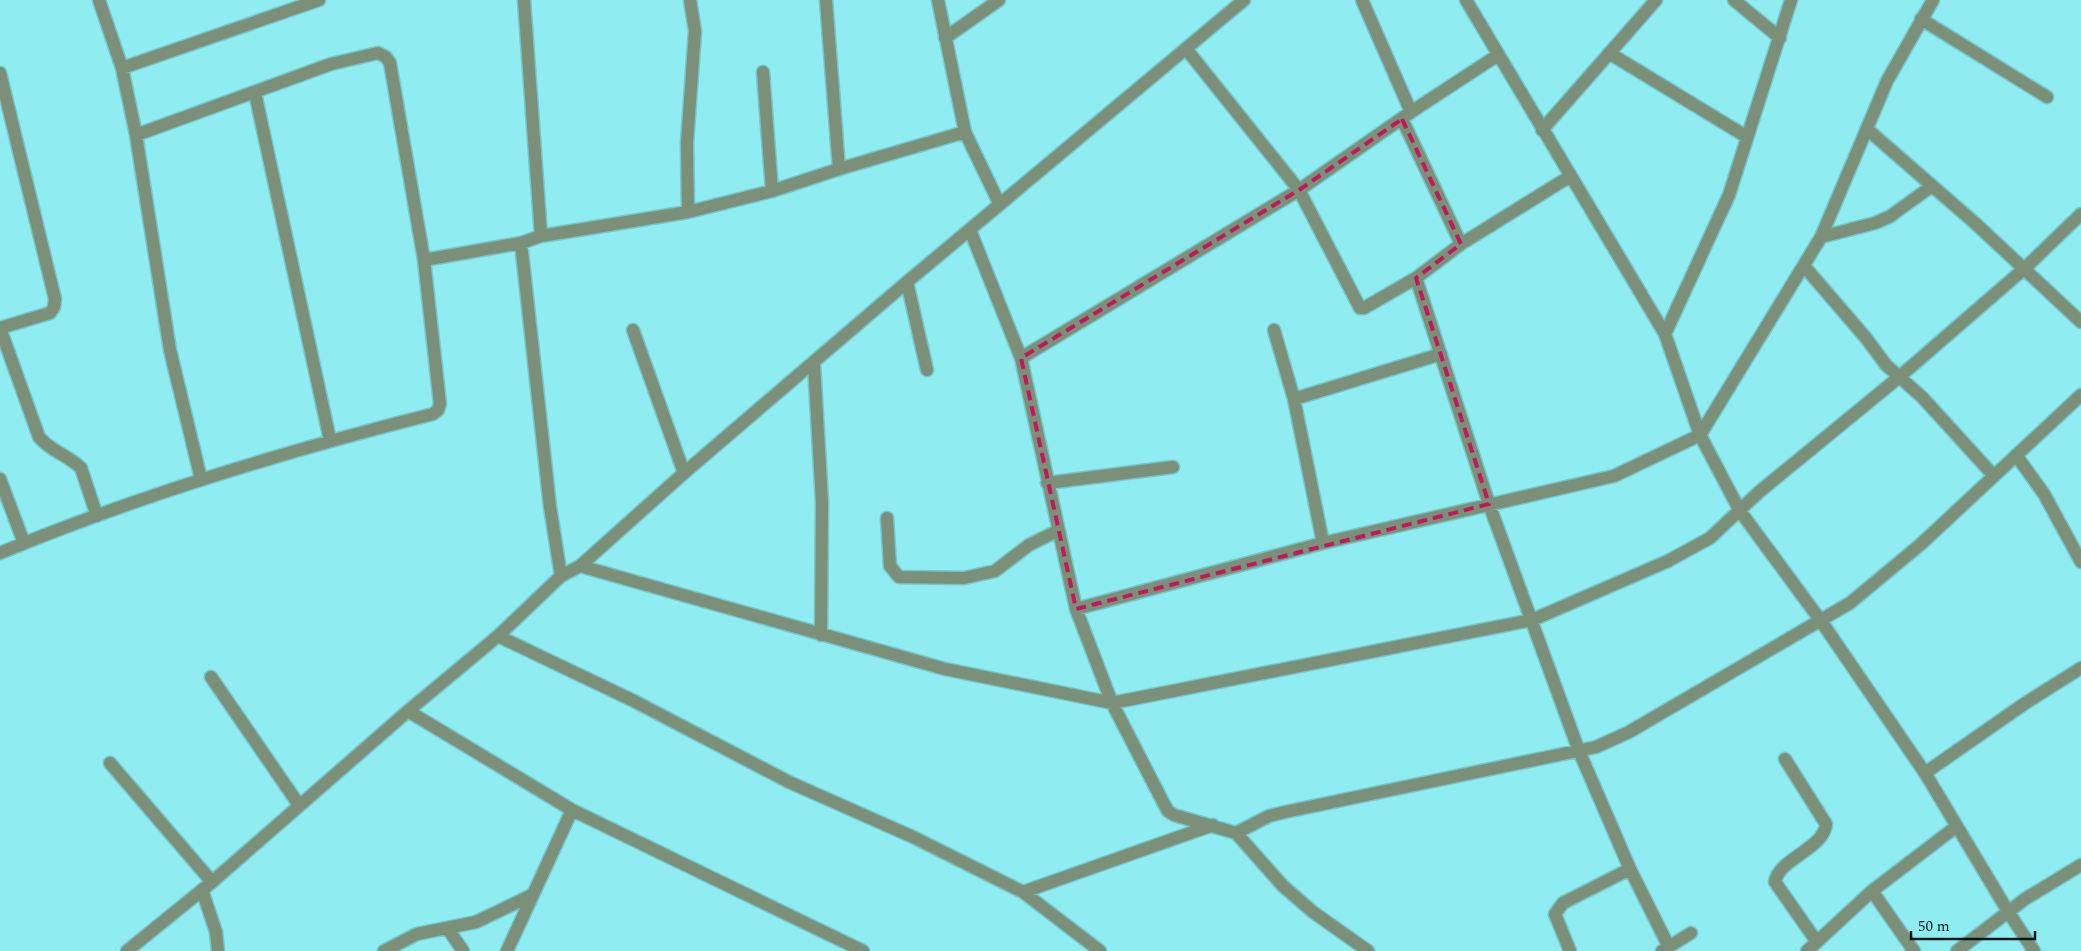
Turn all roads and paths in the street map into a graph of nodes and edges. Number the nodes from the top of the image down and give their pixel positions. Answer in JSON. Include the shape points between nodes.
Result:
{"nodes":[{"id":1,"x":98,"y":0,"type":"edge"},
{"id":2,"x":319,"y":0,"type":"edge"},
{"id":3,"x":524,"y":0,"type":"edge"},
{"id":4,"x":690,"y":0,"type":"edge"},
{"id":5,"x":826,"y":0,"type":"edge"},
{"id":6,"x":938,"y":0,"type":"edge"},
{"id":7,"x":999,"y":0,"type":"edge"},
{"id":8,"x":1244,"y":0,"type":"edge"},
{"id":9,"x":1362,"y":0,"type":"edge"},
{"id":10,"x":1466,"y":0,"type":"edge"},
{"id":11,"x":1656,"y":0,"type":"edge"},
{"id":12,"x":1734,"y":0,"type":"edge"},
{"id":13,"x":1791,"y":0,"type":"edge"},
{"id":14,"x":1933,"y":0,"type":"edge"},
{"id":15,"x":1921,"y":19,"type":"junction"},
{"id":16,"x":944,"y":38,"type":"junction"},
{"id":17,"x":1780,"y":38,"type":"junction"},
{"id":18,"x":1187,"y":50,"type":"junction"},
{"id":19,"x":1610,"y":53,"type":"junction"},
{"id":20,"x":1498,"y":55,"type":"junction"},
{"id":21,"x":122,"y":68,"type":"junction"},
{"id":22,"x":763,"y":72,"type":"dead end"},
{"id":23,"x":0,"y":73,"type":"edge"},
{"id":24,"x":255,"y":93,"type":"junction"},
{"id":25,"x":2047,"y":96,"type":"dead end"},
{"id":26,"x":1406,"y":116,"type":"junction"},
{"id":27,"x":1866,"y":129,"type":"junction"},
{"id":28,"x":1542,"y":130,"type":"junction"},
{"id":29,"x":965,"y":132,"type":"junction"},
{"id":30,"x":136,"y":135,"type":"junction"},
{"id":31,"x":1747,"y":138,"type":"junction"},
{"id":32,"x":838,"y":169,"type":"junction"},
{"id":33,"x":1569,"y":177,"type":"junction"},
{"id":34,"x":1932,"y":186,"type":"junction"},
{"id":35,"x":1299,"y":190,"type":"junction"},
{"id":36,"x":772,"y":191,"type":"junction"},
{"id":37,"x":999,"y":204,"type":"junction"},
{"id":38,"x":688,"y":212,"type":"junction"},
{"id":39,"x":2081,"y":214,"type":"edge"},
{"id":40,"x":970,"y":230,"type":"junction"},
{"id":41,"x":541,"y":236,"type":"junction"},
{"id":42,"x":1822,"y":237,"type":"junction"},
{"id":43,"x":520,"y":243,"type":"junction"},
{"id":44,"x":1461,"y":244,"type":"junction"},
{"id":45,"x":424,"y":260,"type":"junction"},
{"id":46,"x":1804,"y":266,"type":"junction"},
{"id":47,"x":2025,"y":268,"type":"junction"},
{"id":48,"x":1416,"y":278,"type":"junction"},
{"id":49,"x":907,"y":282,"type":"junction"},
{"id":50,"x":2081,"y":322,"type":"edge"},
{"id":51,"x":0,"y":328,"type":"edge"},
{"id":52,"x":633,"y":330,"type":"dead end"},
{"id":53,"x":1274,"y":330,"type":"dead end"},
{"id":54,"x":1665,"y":334,"type":"junction"},
{"id":55,"x":1441,"y":354,"type":"junction"},
{"id":56,"x":1021,"y":358,"type":"junction"},
{"id":57,"x":814,"y":364,"type":"junction"},
{"id":58,"x":927,"y":370,"type":"dead end"},
{"id":59,"x":1898,"y":378,"type":"junction"},
{"id":60,"x":2081,"y":395,"type":"edge"},
{"id":61,"x":1294,"y":400,"type":"junction"},
{"id":62,"x":1700,"y":435,"type":"junction"},
{"id":63,"x":330,"y":440,"type":"junction"},
{"id":64,"x":2016,"y":455,"type":"junction"},
{"id":65,"x":1173,"y":467,"type":"dead end"},
{"id":66,"x":684,"y":473,"type":"junction"},
{"id":67,"x":1994,"y":476,"type":"junction"},
{"id":68,"x":0,"y":479,"type":"edge"},
{"id":69,"x":202,"y":479,"type":"junction"},
{"id":70,"x":1047,"y":483,"type":"junction"},
{"id":71,"x":1489,"y":504,"type":"junction"},
{"id":72,"x":1740,"y":511,"type":"junction"},
{"id":73,"x":98,"y":516,"type":"junction"},
{"id":74,"x":887,"y":518,"type":"dead end"},
{"id":75,"x":1057,"y":531,"type":"junction"},
{"id":76,"x":24,"y":543,"type":"junction"},
{"id":77,"x":1323,"y":543,"type":"junction"},
{"id":78,"x":0,"y":553,"type":"edge"},
{"id":79,"x":2081,"y":562,"type":"edge"},
{"id":80,"x":580,"y":566,"type":"junction"},
{"id":81,"x":561,"y":576,"type":"junction"},
{"id":82,"x":1076,"y":609,"type":"junction"},
{"id":83,"x":1532,"y":620,"type":"junction"},
{"id":84,"x":1821,"y":621,"type":"junction"},
{"id":85,"x":821,"y":634,"type":"junction"},
{"id":86,"x":498,"y":636,"type":"junction"},
{"id":87,"x":2081,"y":668,"type":"edge"},
{"id":88,"x":211,"y":677,"type":"dead end"},
{"id":89,"x":1112,"y":704,"type":"junction"},
{"id":90,"x":408,"y":711,"type":"junction"},
{"id":91,"x":1579,"y":751,"type":"junction"},
{"id":92,"x":1785,"y":759,"type":"dead end"},
{"id":93,"x":110,"y":763,"type":"dead end"},
{"id":94,"x":1925,"y":773,"type":"junction"},
{"id":95,"x":299,"y":805,"type":"junction"},
{"id":96,"x":572,"y":810,"type":"junction"},
{"id":97,"x":1213,"y":825,"type":"junction"},
{"id":98,"x":1957,"y":826,"type":"junction"},
{"id":99,"x":1236,"y":833,"type":"junction"},
{"id":100,"x":2081,"y":865,"type":"edge"},
{"id":101,"x":1630,"y":869,"type":"junction"},
{"id":102,"x":207,"y":886,"type":"junction"},
{"id":103,"x":1872,"y":891,"type":"junction"},
{"id":104,"x":1023,"y":892,"type":"junction"},
{"id":105,"x":532,"y":895,"type":"junction"},
{"id":106,"x":2009,"y":913,"type":"junction"},
{"id":107,"x":448,"y":929,"type":"junction"},
{"id":108,"x":1691,"y":933,"type":"dead end"},
{"id":109,"x":1817,"y":942,"type":"junction"},
{"id":110,"x":1665,"y":949,"type":"edge"},
{"id":111,"x":127,"y":951,"type":"edge"},
{"id":112,"x":218,"y":951,"type":"edge"},
{"id":113,"x":384,"y":951,"type":"edge"},
{"id":114,"x":463,"y":951,"type":"edge"},
{"id":115,"x":507,"y":951,"type":"edge"},
{"id":116,"x":863,"y":951,"type":"edge"},
{"id":117,"x":1100,"y":951,"type":"edge"},
{"id":118,"x":1368,"y":951,"type":"edge"},
{"id":119,"x":1570,"y":951,"type":"edge"},
{"id":120,"x":1807,"y":951,"type":"edge"},
{"id":121,"x":1914,"y":951,"type":"edge"},
{"id":122,"x":1957,"y":951,"type":"edge"},
{"id":123,"x":2034,"y":951,"type":"edge"}],
"edges":[{"from":1,"to":21,"type":"street"},
{"from":2,"to":21,"type":"street"},
{"from":3,"to":41,"type":"street"},
{"from":4,"to":38,"type":"street","via":[[695,31],[687,143]]},
{"from":5,"to":32,"type":"street"},
{"from":6,"to":16,"type":"street"},
{"from":7,"to":16,"type":"street"},
{"from":8,"to":18,"type":"street"},
{"from":9,"to":26,"type":"street"},
{"from":10,"to":20,"type":"street"},
{"from":11,"to":19,"type":"street"},
{"from":12,"to":17,"type":"street"},
{"from":13,"to":17,"type":"street"},
{"from":14,"to":15,"type":"street"},
{"from":15,"to":25,"type":"street"},
{"from":15,"to":27,"type":"street","via":[[1887,81]]},
{"from":16,"to":29,"type":"street"},
{"from":17,"to":31,"type":"street"},
{"from":18,"to":35,"type":"street"},
{"from":18,"to":37,"type":"street"},
{"from":19,"to":28,"type":"street"},
{"from":19,"to":31,"type":"street"},
{"from":20,"to":26,"type":"street"},
{"from":20,"to":28,"type":"street"},
{"from":21,"to":30,"type":"street"},
{"from":22,"to":36,"type":"street"},
{"from":23,"to":51,"type":"street","via":[[55,299],[50,313]]},
{"from":24,"to":30,"type":"street"},
{"from":24,"to":45,"type":"street","via":[[331,64],[378,53],[386,57],[390,63]]},
{"from":24,"to":63,"type":"street"},
{"from":26,"to":35,"type":"street"},
{"from":26,"to":44,"type":"street"},
{"from":27,"to":34,"type":"street"},
{"from":27,"to":42,"type":"street"},
{"from":28,"to":33,"type":"street"},
{"from":29,"to":32,"type":"street"},
{"from":29,"to":37,"type":"street"},
{"from":30,"to":69,"type":"street","via":[[170,350]]},
{"from":31,"to":54,"type":"street","via":[[1729,195]]},
{"from":32,"to":36,"type":"street"},
{"from":33,"to":44,"type":"street"},
{"from":33,"to":54,"type":"street"},
{"from":34,"to":42,"type":"street","via":[[1875,224]]},
{"from":34,"to":47,"type":"street"},
{"from":35,"to":48,"type":"street","via":[[1360,308]]},
{"from":35,"to":56,"type":"street"},
{"from":36,"to":38,"type":"street"},
{"from":37,"to":40,"type":"street"},
{"from":38,"to":41,"type":"street"},
{"from":39,"to":47,"type":"street"},
{"from":40,"to":49,"type":"street"},
{"from":40,"to":56,"type":"street"},
{"from":41,"to":43,"type":"street"},
{"from":42,"to":46,"type":"street"},
{"from":43,"to":45,"type":"street"},
{"from":43,"to":81,"type":"street"},
{"from":44,"to":48,"type":"street"},
{"from":45,"to":63,"type":"street","via":[[440,404],[438,410],[433,414]]},
{"from":46,"to":59,"type":"street"},
{"from":46,"to":62,"type":"street"},
{"from":47,"to":50,"type":"street"},
{"from":47,"to":59,"type":"street"},
{"from":48,"to":55,"type":"street"},
{"from":49,"to":57,"type":"street"},
{"from":49,"to":58,"type":"street"},
{"from":51,"to":73,"type":"street","via":[[39,436],[81,468]]},
{"from":52,"to":66,"type":"street"},
{"from":53,"to":61,"type":"street"},
{"from":54,"to":62,"type":"street"},
{"from":55,"to":61,"type":"street"},
{"from":55,"to":71,"type":"street"},
{"from":56,"to":70,"type":"street"},
{"from":57,"to":66,"type":"street"},
{"from":57,"to":85,"type":"street","via":[[822,502]]},
{"from":59,"to":67,"type":"street","via":[[1922,398]]},
{"from":59,"to":72,"type":"street"},
{"from":60,"to":64,"type":"street"},
{"from":61,"to":77,"type":"street"},
{"from":62,"to":71,"type":"street","via":[[1614,476]]},
{"from":62,"to":72,"type":"street"},
{"from":63,"to":69,"type":"street"},
{"from":64,"to":67,"type":"street"},
{"from":64,"to":79,"type":"street","via":[[2044,494]]},
{"from":65,"to":70,"type":"street"},
{"from":66,"to":80,"type":"street"},
{"from":67,"to":84,"type":"street","via":[[1921,544],[1850,603]]},
{"from":68,"to":76,"type":"street"},
{"from":69,"to":73,"type":"street"},
{"from":70,"to":75,"type":"street"},
{"from":71,"to":77,"type":"street"},
{"from":71,"to":83,"type":"street"},
{"from":72,"to":83,"type":"street","via":[[1710,538],[1668,561]]},
{"from":72,"to":84,"type":"street"},
{"from":73,"to":76,"type":"street"},
{"from":74,"to":75,"type":"street","via":[[890,566],[899,577],[911,579],[964,578],[995,571],[1029,545]]},
{"from":75,"to":82,"type":"street"},
{"from":76,"to":78,"type":"street"},
{"from":77,"to":82,"type":"street"},
{"from":80,"to":81,"type":"street"},
{"from":80,"to":85,"type":"street"},
{"from":81,"to":86,"type":"street"},
{"from":82,"to":89,"type":"street"},
{"from":83,"to":89,"type":"street"},
{"from":83,"to":91,"type":"street"},
{"from":84,"to":91,"type":"street","via":[[1629,732]]},
{"from":84,"to":94,"type":"street"},
{"from":85,"to":89,"type":"street","via":[[945,669]]},
{"from":86,"to":90,"type":"street"},
{"from":86,"to":104,"type":"street","via":[[634,701],[789,782],[913,837]]},
{"from":87,"to":94,"type":"street"},
{"from":88,"to":95,"type":"street"},
{"from":89,"to":97,"type":"street","via":[[1168,811]]},
{"from":90,"to":95,"type":"street"},
{"from":90,"to":96,"type":"street"},
{"from":91,"to":99,"type":"street","via":[[1285,812],[1269,816]]},
{"from":91,"to":101,"type":"street"},
{"from":92,"to":109,"type":"street","via":[[1826,824],[1823,834],[1780,872],[1775,882]]},
{"from":93,"to":102,"type":"street"},
{"from":94,"to":98,"type":"street"},
{"from":95,"to":102,"type":"street"},
{"from":96,"to":105,"type":"street"},
{"from":96,"to":116,"type":"street"},
{"from":97,"to":99,"type":"street"},
{"from":97,"to":104,"type":"street"},
{"from":98,"to":103,"type":"street"},
{"from":98,"to":106,"type":"street"},
{"from":99,"to":118,"type":"street","via":[[1282,886]]},
{"from":100,"to":106,"type":"street"},
{"from":101,"to":110,"type":"street"},
{"from":101,"to":119,"type":"street","via":[[1557,908],[1555,914]]},
{"from":102,"to":111,"type":"street"},
{"from":102,"to":112,"type":"street"},
{"from":103,"to":109,"type":"street"},
{"from":103,"to":121,"type":"street"},
{"from":104,"to":117,"type":"street"},
{"from":105,"to":107,"type":"street","via":[[476,922]]},
{"from":105,"to":115,"type":"street"},
{"from":106,"to":122,"type":"street"},
{"from":106,"to":123,"type":"street"},
{"from":107,"to":113,"type":"street","via":[[417,934]]},
{"from":107,"to":114,"type":"street"},
{"from":108,"to":110,"type":"street"},
{"from":109,"to":120,"type":"street"}]}
